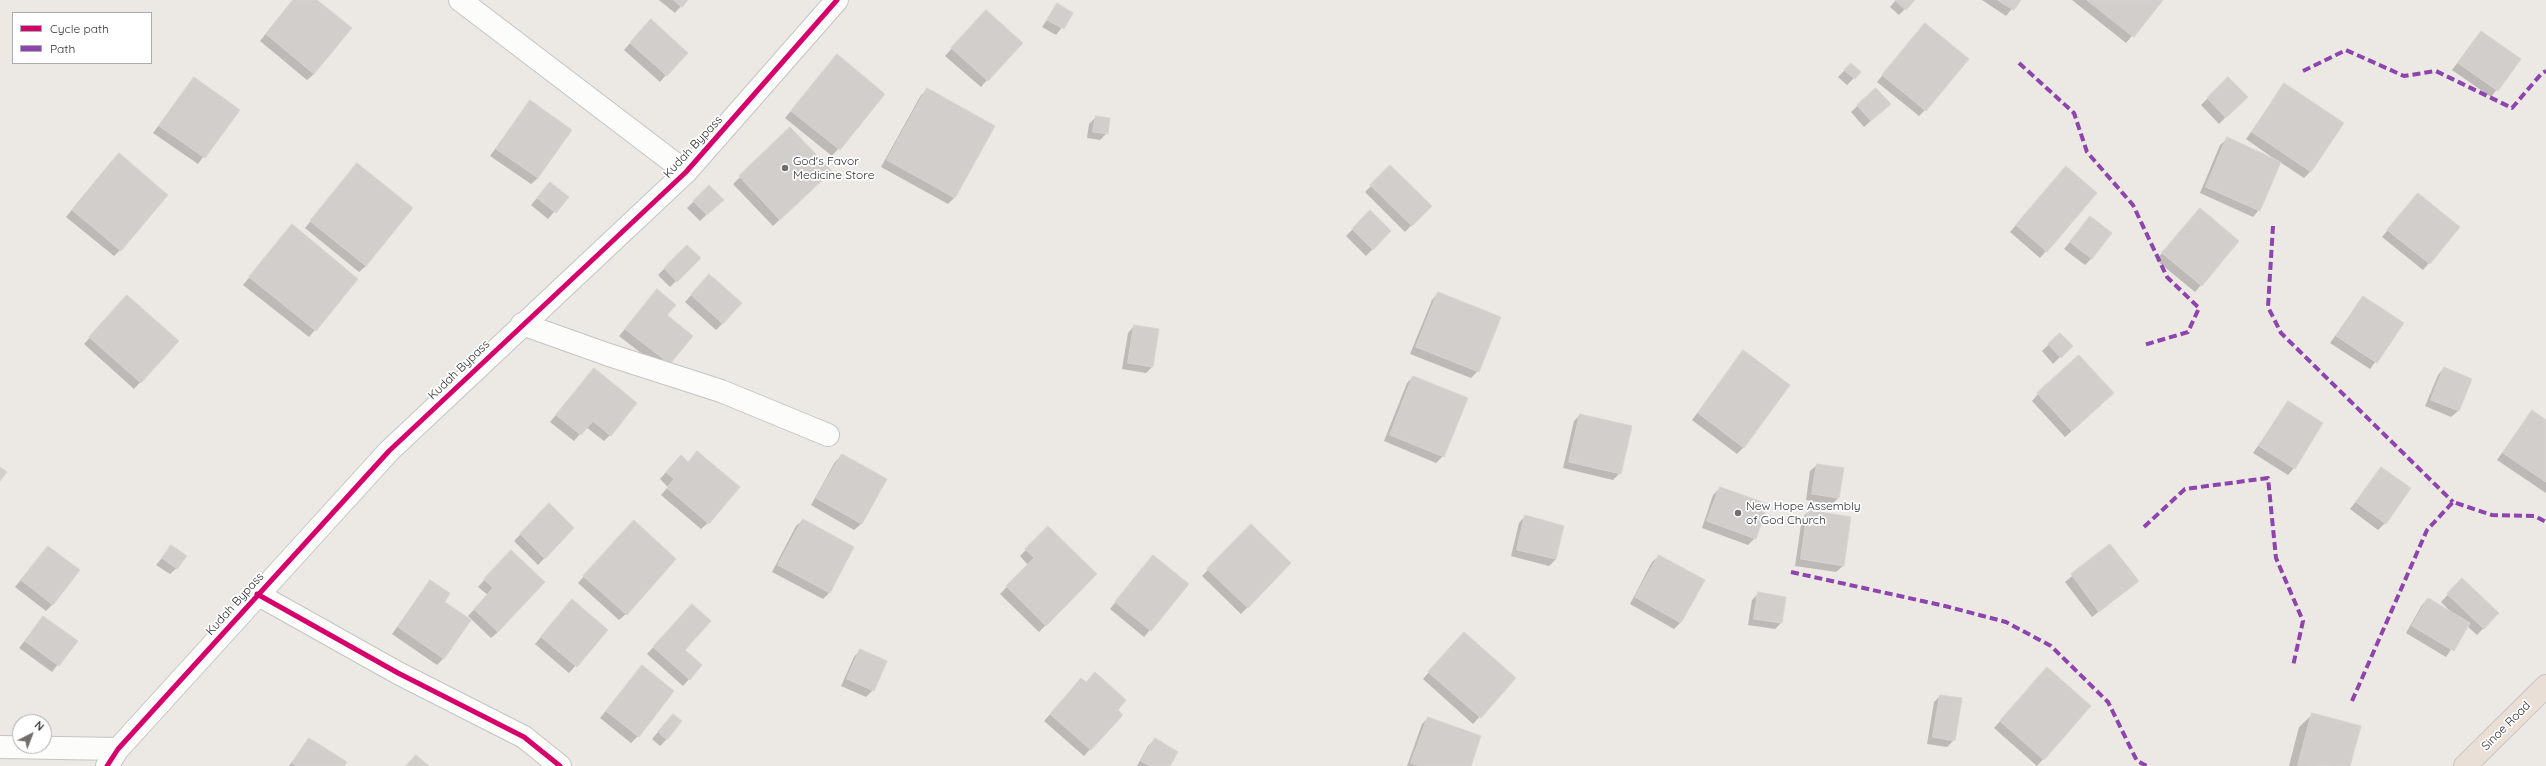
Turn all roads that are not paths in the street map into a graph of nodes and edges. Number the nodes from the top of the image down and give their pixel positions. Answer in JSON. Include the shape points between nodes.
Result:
{"nodes":[{"id":1,"x":460,"y":0,"type":"edge"},
{"id":2,"x":837,"y":0,"type":"edge"},
{"id":3,"x":686,"y":172,"type":"junction"},
{"id":4,"x":522,"y":324,"type":"junction"},
{"id":5,"x":828,"y":435,"type":"dead end"},
{"id":6,"x":257,"y":594,"type":"junction"},
{"id":7,"x":2546,"y":686,"type":"edge"},
{"id":8,"x":0,"y":747,"type":"edge"},
{"id":9,"x":112,"y":757,"type":"edge"},
{"id":10,"x":560,"y":766,"type":"edge"},
{"id":11,"x":2465,"y":766,"type":"edge"}],
"edges":[{"from":1,"to":3,"type":"street"},
{"from":2,"to":3,"type":"street","name":"Kudah Bypass"},
{"from":3,"to":4,"type":"street","name":"Kudah Bypass"},
{"from":4,"to":5,"type":"street","via":[[721,391]]},
{"from":4,"to":6,"type":"street","name":"Kudah Bypass","via":[[389,451]]},
{"from":6,"to":9,"type":"street","name":"Kudah Bypass"},
{"from":6,"to":10,"type":"street","via":[[398,673],[524,737]]},
{"from":7,"to":11,"type":"highway","name":"Sinoe Road"},
{"from":8,"to":9,"type":"street"}]}
